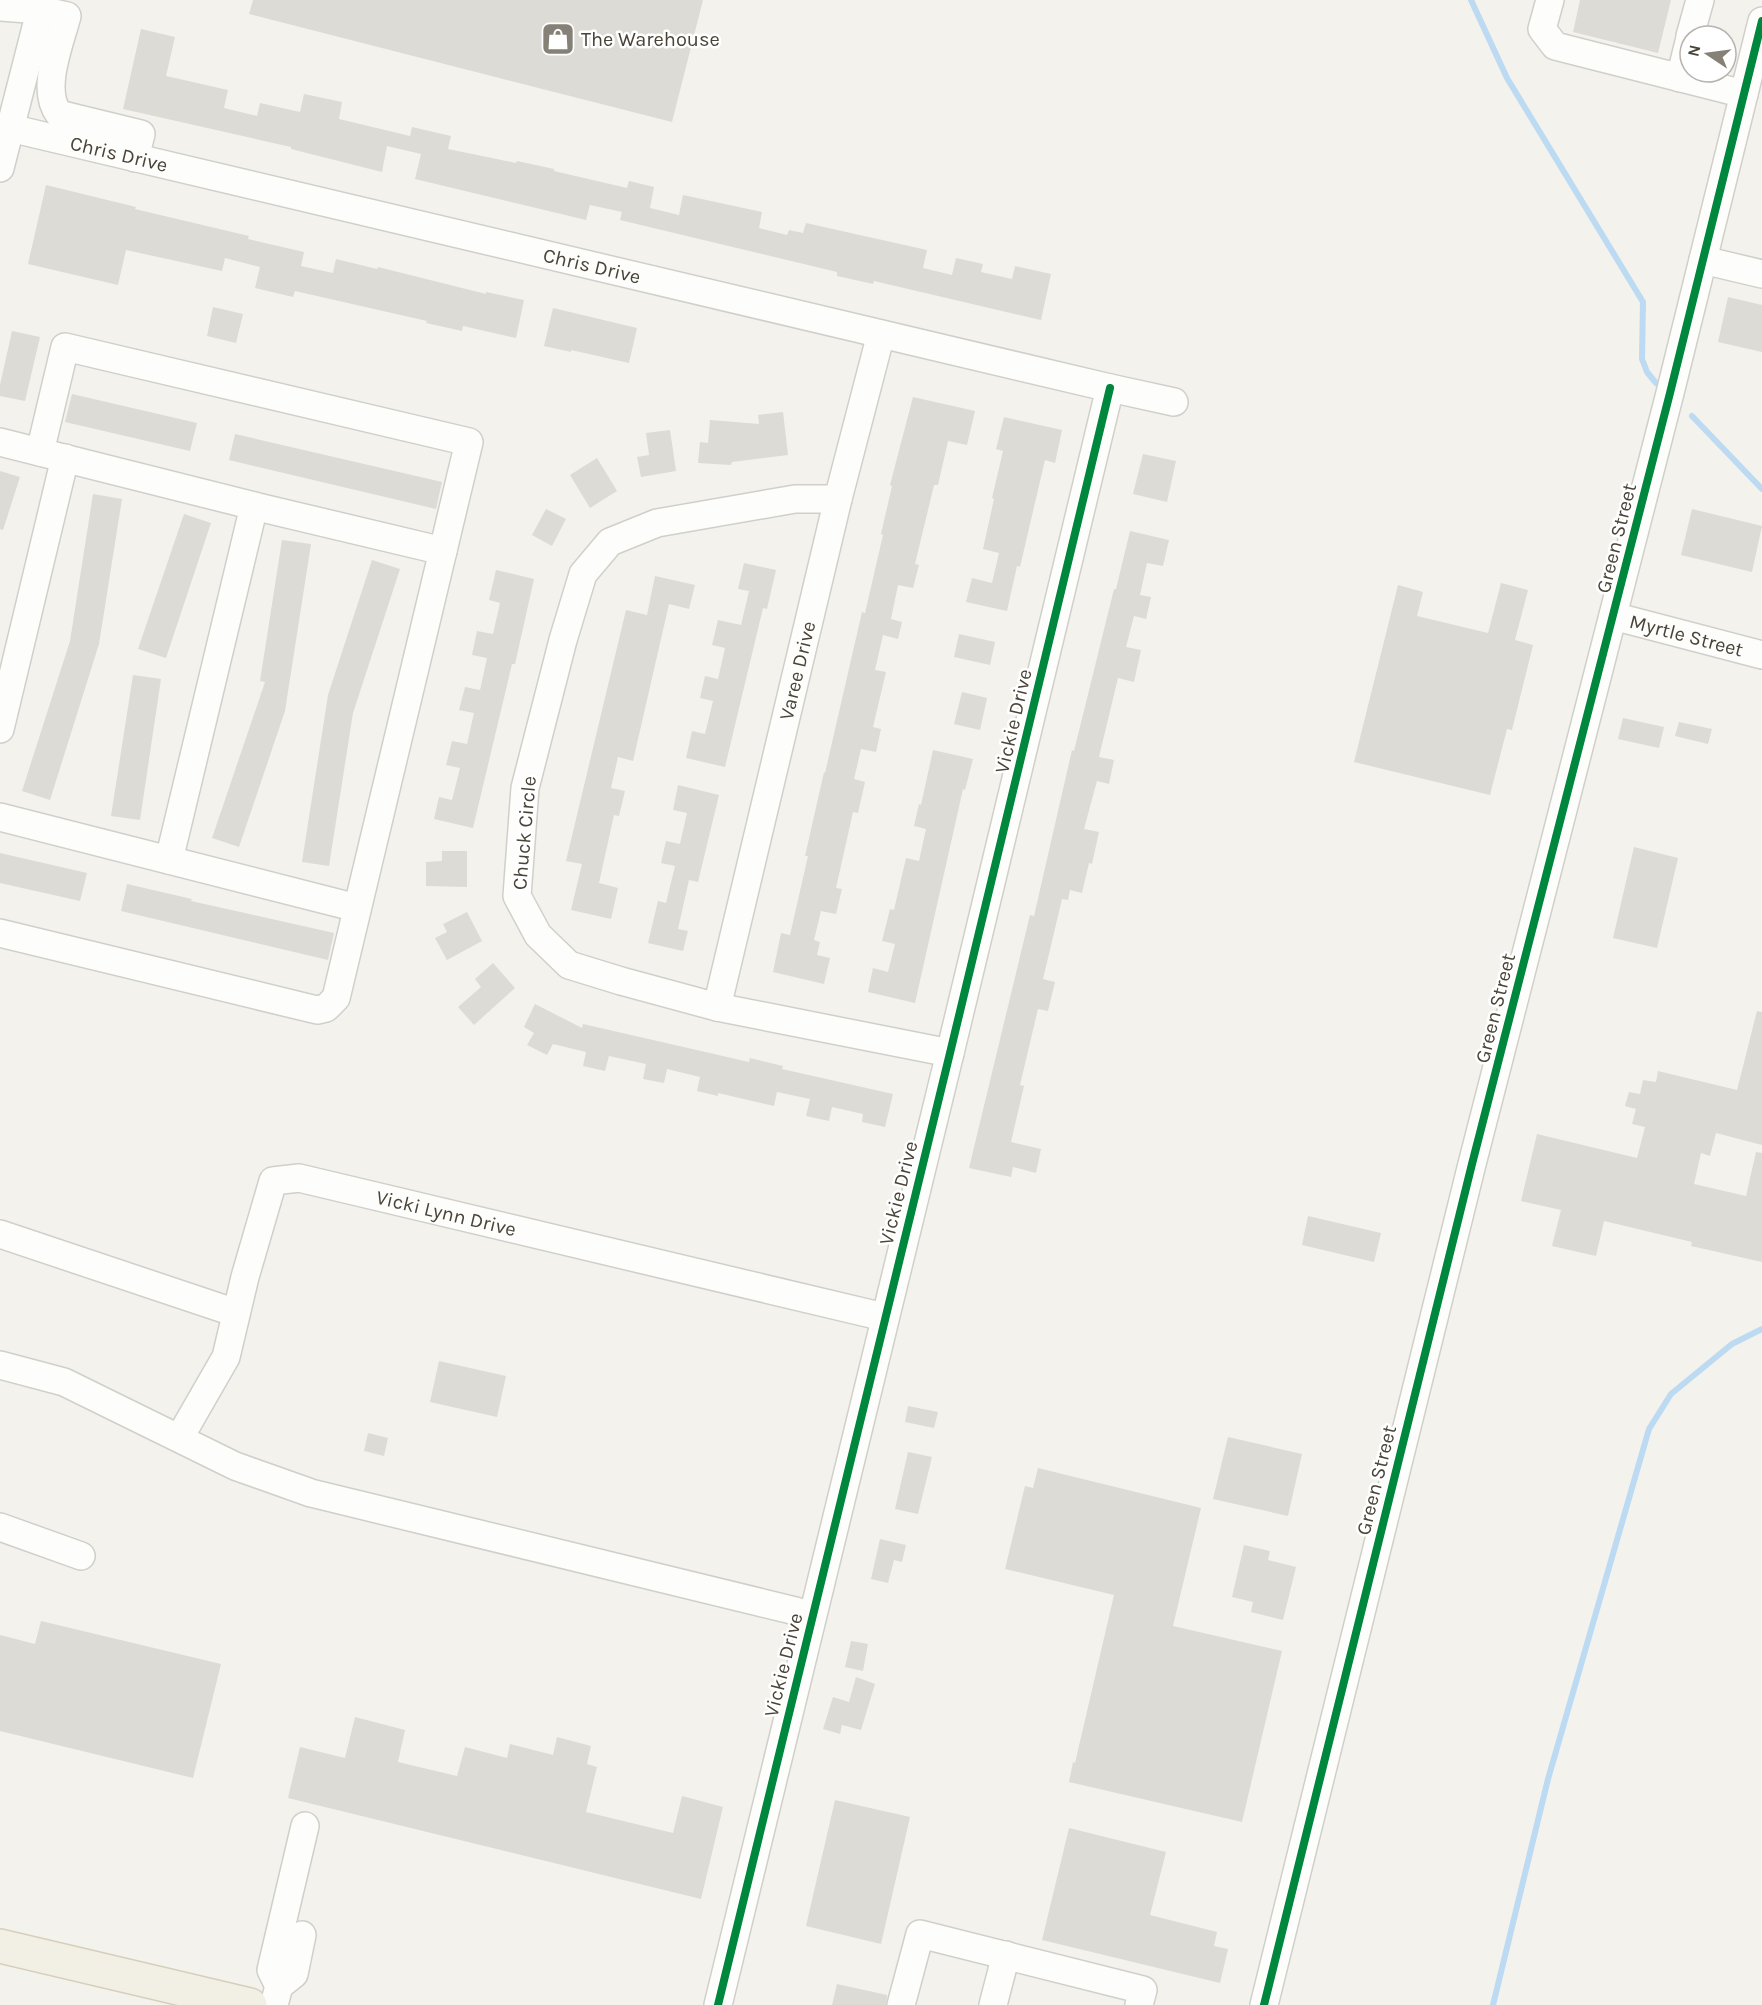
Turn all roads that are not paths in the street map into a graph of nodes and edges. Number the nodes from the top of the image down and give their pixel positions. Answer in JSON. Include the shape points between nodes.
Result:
{"nodes":[{"id":1,"x":1550,"y":0,"type":"edge"},
{"id":2,"x":1700,"y":0,"type":"edge"},
{"id":3,"x":42,"y":5,"type":"edge"},
{"id":4,"x":0,"y":7,"type":"edge"},
{"id":5,"x":1762,"y":22,"type":"edge"},
{"id":6,"x":1694,"y":24,"type":"edge"},
{"id":7,"x":25,"y":72,"type":"junction"},
{"id":8,"x":1678,"y":77,"type":"edge"},
{"id":9,"x":51,"y":78,"type":"junction"},
{"id":10,"x":1704,"y":84,"type":"edge"},
{"id":11,"x":1744,"y":94,"type":"junction"},
{"id":12,"x":56,"y":126,"type":"junction"},
{"id":13,"x":10,"y":128,"type":"junction"},
{"id":14,"x":0,"y":168,"type":"edge"},
{"id":15,"x":1703,"y":260,"type":"junction"},
{"id":16,"x":1762,"y":274,"type":"edge"},
{"id":17,"x":881,"y":334,"type":"junction"},
{"id":18,"x":1110,"y":388,"type":"junction"},
{"id":19,"x":1174,"y":402,"type":"dead end"},
{"id":20,"x":0,"y":442,"type":"edge"},
{"id":21,"x":53,"y":455,"type":"junction"},
{"id":22,"x":838,"y":499,"type":"junction"},
{"id":23,"x":254,"y":506,"type":"junction"},
{"id":24,"x":443,"y":551,"type":"junction"},
{"id":25,"x":1613,"y":616,"type":"junction"},
{"id":26,"x":1762,"y":655,"type":"edge"},
{"id":27,"x":0,"y":729,"type":"edge"},
{"id":28,"x":0,"y":817,"type":"edge"},
{"id":29,"x":169,"y":860,"type":"junction"},
{"id":30,"x":357,"y":908,"type":"junction"},
{"id":31,"x":0,"y":933,"type":"edge"},
{"id":32,"x":717,"y":1007,"type":"junction"},
{"id":33,"x":950,"y":1053,"type":"junction"},
{"id":34,"x":0,"y":1234,"type":"edge"},
{"id":35,"x":236,"y":1313,"type":"junction"},
{"id":36,"x":885,"y":1317,"type":"junction"},
{"id":37,"x":0,"y":1365,"type":"edge"},
{"id":38,"x":180,"y":1437,"type":"junction"},
{"id":39,"x":0,"y":1527,"type":"edge"},
{"id":40,"x":81,"y":1556,"type":"dead end"},
{"id":41,"x":812,"y":1615,"type":"junction"},
{"id":42,"x":305,"y":1826,"type":"dead end"},
{"id":43,"x":0,"y":1946,"type":"edge"},
{"id":44,"x":1006,"y":1955,"type":"junction"},
{"id":45,"x":277,"y":1996,"type":"edge"},
{"id":46,"x":250,"y":2005,"type":"edge"},
{"id":47,"x":718,"y":2005,"type":"edge"},
{"id":48,"x":901,"y":2005,"type":"edge"},
{"id":49,"x":993,"y":2005,"type":"edge"},
{"id":50,"x":1139,"y":2005,"type":"edge"},
{"id":51,"x":1263,"y":2005,"type":"edge"}],
"edges":[{"from":1,"to":8,"type":"street","via":[[1542,29],[1555,46]]},
{"from":2,"to":6,"type":"street"},
{"from":3,"to":4,"type":"street"},
{"from":3,"to":7,"type":"street"},
{"from":3,"to":9,"type":"street","via":[[67,16]]},
{"from":5,"to":11,"type":"street","name":"Green Street"},
{"from":7,"to":9,"type":"street"},
{"from":7,"to":13,"type":"street"},
{"from":9,"to":12,"type":"street"},
{"from":10,"to":11,"type":"street"},
{"from":11,"to":15,"type":"street","name":"Green Street"},
{"from":12,"to":13,"type":"street","name":"Chris Drive"},
{"from":12,"to":17,"type":"street","name":"Chris Drive","via":[[135,158]]},
{"from":13,"to":14,"type":"street"},
{"from":15,"to":16,"type":"street"},
{"from":15,"to":25,"type":"street","name":"Green Street"},
{"from":17,"to":18,"type":"street","name":"Chris Drive"},
{"from":17,"to":22,"type":"street","name":"Varee Drive"},
{"from":18,"to":19,"type":"street","name":"Chris Drive"},
{"from":18,"to":33,"type":"street","name":"Vickie Drive"},
{"from":20,"to":21,"type":"street"},
{"from":21,"to":23,"type":"street"},
{"from":21,"to":24,"type":"street","via":[[65,347],[469,442]]},
{"from":21,"to":27,"type":"street"},
{"from":22,"to":32,"type":"street","name":"Varee Drive"},
{"from":22,"to":32,"type":"street","name":"Chuck Circle","via":[[795,499],[657,523],[610,542],[583,574],[525,788],[517,896],[538,935],[569,964]]},
{"from":23,"to":24,"type":"street"},
{"from":23,"to":29,"type":"street"},
{"from":24,"to":30,"type":"street"},
{"from":25,"to":26,"type":"street","name":"Myrtle Street"},
{"from":25,"to":51,"type":"street","name":"Green Street"},
{"from":28,"to":29,"type":"street"},
{"from":29,"to":30,"type":"street"},
{"from":30,"to":31,"type":"street","via":[[336,998],[326,1008],[317,1010]]},
{"from":32,"to":33,"type":"street","name":"Chuck Circle"},
{"from":33,"to":36,"type":"street","name":"Vickie Drive"},
{"from":34,"to":35,"type":"street"},
{"from":35,"to":36,"type":"street","name":"Vicki Lynn Drive","via":[[273,1182],[299,1178]]},
{"from":35,"to":38,"type":"street","name":"Vicki Lynn Drive","via":[[225,1357]]},
{"from":36,"to":41,"type":"street","name":"Vickie Drive"},
{"from":37,"to":38,"type":"street","via":[[64,1382]]},
{"from":38,"to":41,"type":"street","via":[[235,1466],[311,1493]]},
{"from":39,"to":40,"type":"street"},
{"from":41,"to":47,"type":"street","name":"Vickie Drive"},
{"from":42,"to":45,"type":"street","via":[[290,1938],[271,1970]]},
{"from":43,"to":46,"type":"main road"},
{"from":44,"to":48,"type":"street","via":[[920,1934]]},
{"from":44,"to":49,"type":"street"},
{"from":44,"to":50,"type":"street","via":[[1143,1990]]}]}
